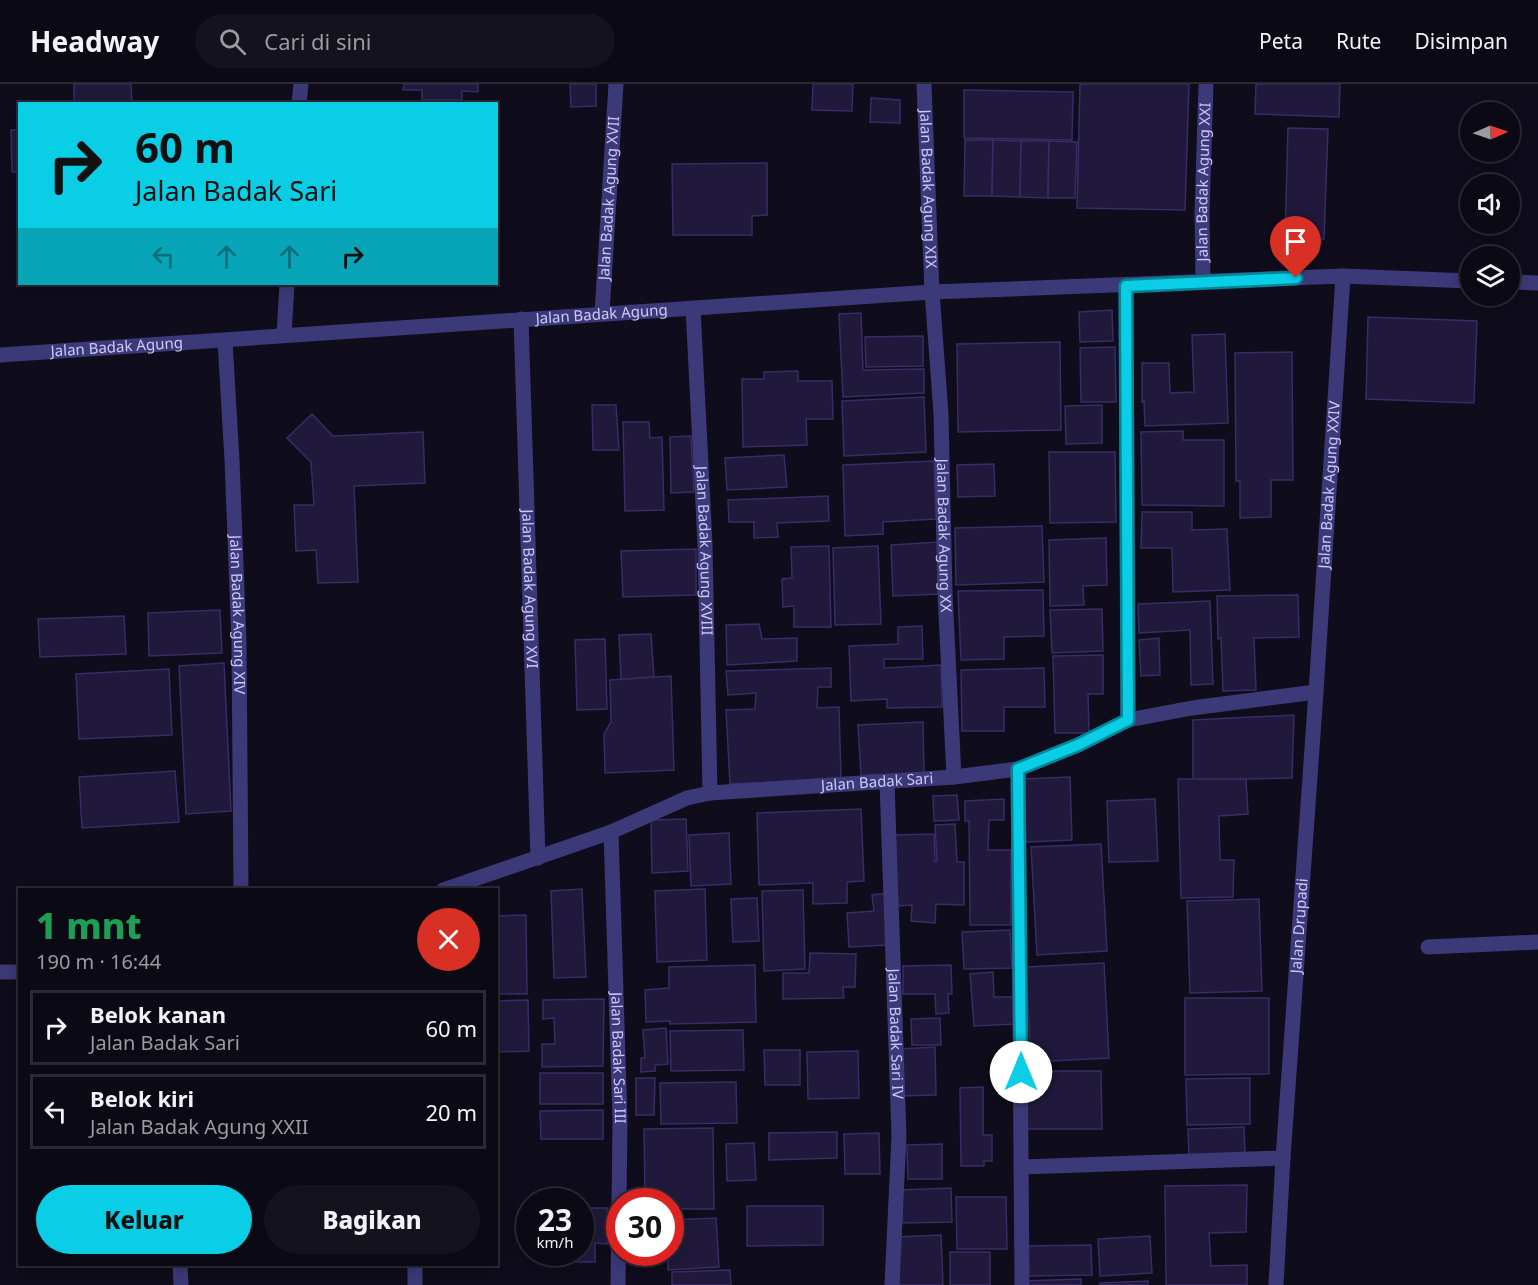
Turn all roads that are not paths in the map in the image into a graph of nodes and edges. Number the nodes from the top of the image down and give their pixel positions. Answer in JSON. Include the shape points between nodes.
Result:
{"nodes":[{"id":1,"x":301,"y":84,"type":"edge"},
{"id":2,"x":616,"y":84,"type":"edge"},
{"id":3,"x":924,"y":84,"type":"edge"},
{"id":4,"x":1206,"y":84,"type":"edge"},
{"id":5,"x":299,"y":102,"type":"edge"},
{"id":6,"x":1343,"y":276,"type":"junction"},
{"id":7,"x":1460,"y":280,"type":"edge"},
{"id":8,"x":1203,"y":281,"type":"junction"},
{"id":9,"x":1520,"y":282,"type":"edge"},
{"id":10,"x":1538,"y":283,"type":"edge"},
{"id":11,"x":287,"y":285,"type":"edge"},
{"id":12,"x":1126,"y":286,"type":"junction"},
{"id":13,"x":932,"y":292,"type":"junction"},
{"id":14,"x":693,"y":308,"type":"junction"},
{"id":15,"x":602,"y":314,"type":"junction"},
{"id":16,"x":521,"y":319,"type":"junction"},
{"id":17,"x":284,"y":335,"type":"junction"},
{"id":18,"x":225,"y":341,"type":"junction"},
{"id":19,"x":0,"y":355,"type":"edge"},
{"id":20,"x":1316,"y":692,"type":"junction"},
{"id":21,"x":1128,"y":720,"type":"junction"},
{"id":22,"x":1018,"y":769,"type":"junction"},
{"id":23,"x":954,"y":777,"type":"junction"},
{"id":24,"x":887,"y":782,"type":"junction"},
{"id":25,"x":710,"y":793,"type":"junction"},
{"id":26,"x":611,"y":832,"type":"junction"},
{"id":27,"x":538,"y":858,"type":"junction"},
{"id":28,"x":241,"y":888,"type":"edge"},
{"id":29,"x":449,"y":888,"type":"edge"},
{"id":30,"x":1538,"y":942,"type":"edge"},
{"id":31,"x":1428,"y":947,"type":"dead end"},
{"id":32,"x":0,"y":972,"type":"edge"},
{"id":33,"x":18,"y":972,"type":"edge"},
{"id":34,"x":1283,"y":1158,"type":"junction"},
{"id":35,"x":1021,"y":1167,"type":"junction"},
{"id":36,"x":180,"y":1266,"type":"edge"},
{"id":37,"x":415,"y":1266,"type":"edge"},
{"id":38,"x":181,"y":1285,"type":"edge"},
{"id":39,"x":415,"y":1285,"type":"edge"},
{"id":40,"x":618,"y":1285,"type":"edge"},
{"id":41,"x":892,"y":1285,"type":"edge"},
{"id":42,"x":1022,"y":1285,"type":"edge"},
{"id":43,"x":1276,"y":1285,"type":"edge"}],
"edges":[{"from":1,"to":5,"type":"street"},
{"from":2,"to":15,"type":"street","name":"Jalan Badak Agung XVII"},
{"from":3,"to":13,"type":"street","name":"Jalan Badak Agung XIX"},
{"from":4,"to":8,"type":"street","name":"Jalan Badak Agung XXI"},
{"from":6,"to":7,"type":"street","name":"Jalan Badak Agung"},
{"from":6,"to":8,"type":"street","name":"Jalan Badak Agung"},
{"from":6,"to":20,"type":"street","name":"Jalan Badak Agung XXIV"},
{"from":8,"to":12,"type":"street","name":"Jalan Badak Agung"},
{"from":9,"to":10,"type":"street"},
{"from":11,"to":17,"type":"street"},
{"from":12,"to":13,"type":"street","name":"Jalan Badak Agung"},
{"from":12,"to":21,"type":"street"},
{"from":13,"to":14,"type":"street","name":"Jalan Badak Agung"},
{"from":13,"to":23,"type":"street","name":"Jalan Badak Agung XX","via":[[941,414]]},
{"from":14,"to":15,"type":"street","name":"Jalan Badak Agung"},
{"from":14,"to":25,"type":"street","name":"Jalan Badak Agung XVIII","via":[[705,534]]},
{"from":15,"to":16,"type":"street","name":"Jalan Badak Agung"},
{"from":16,"to":17,"type":"street","name":"Jalan Badak Agung"},
{"from":16,"to":27,"type":"street","name":"Jalan Badak Agung XVI"},
{"from":17,"to":18,"type":"street","name":"Jalan Badak Agung"},
{"from":18,"to":19,"type":"street","name":"Jalan Badak Agung"},
{"from":18,"to":28,"type":"street","name":"Jalan Badak Agung XIV","via":[[239,642]]},
{"from":20,"to":21,"type":"street","name":"Jalan Badak Sari"},
{"from":20,"to":34,"type":"street","name":"Jalan Drupadi"},
{"from":21,"to":22,"type":"street","name":"Jalan Badak Sari"},
{"from":22,"to":23,"type":"street","name":"Jalan Badak Sari"},
{"from":22,"to":35,"type":"street"},
{"from":23,"to":24,"type":"street","name":"Jalan Badak Sari"},
{"from":24,"to":25,"type":"street","name":"Jalan Badak Sari"},
{"from":24,"to":41,"type":"street","name":"Jalan Badak Sari IV","via":[[899,1136]]},
{"from":25,"to":26,"type":"street","name":"Jalan Badak Sari","via":[[687,798]]},
{"from":26,"to":27,"type":"street","name":"Jalan Badak Sari"},
{"from":26,"to":40,"type":"street","name":"Jalan Badak Sari III","via":[[620,1120]]},
{"from":27,"to":29,"type":"street","name":"Jalan Badak Sari"},
{"from":30,"to":31,"type":"street"},
{"from":32,"to":33,"type":"street"},
{"from":34,"to":35,"type":"street"},
{"from":34,"to":43,"type":"street","name":"Jalan Drupadi"},
{"from":35,"to":42,"type":"street"},
{"from":36,"to":38,"type":"street"},
{"from":37,"to":39,"type":"street"}]}
